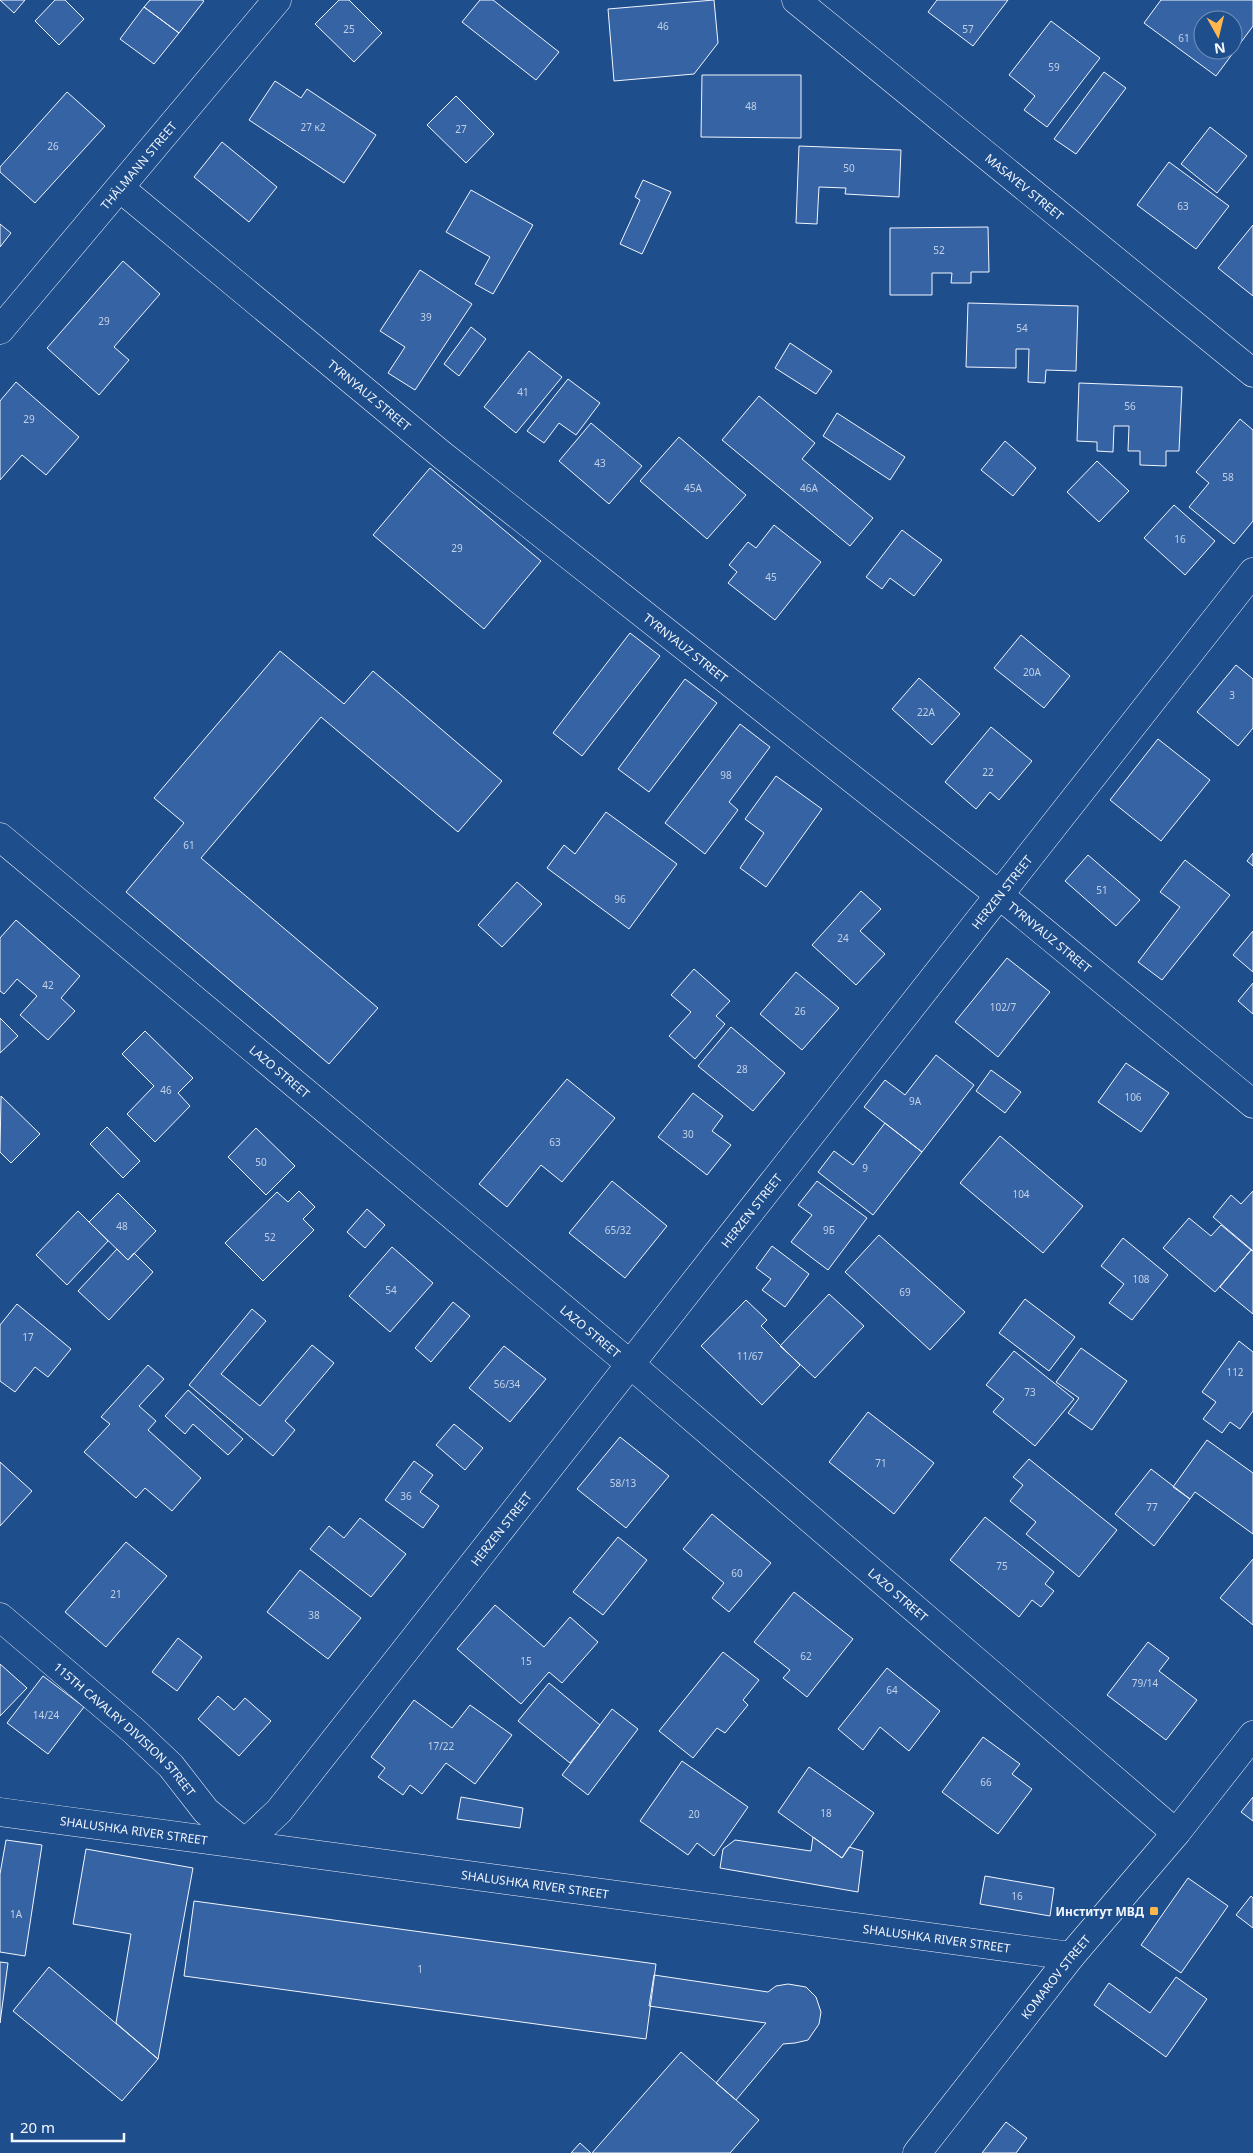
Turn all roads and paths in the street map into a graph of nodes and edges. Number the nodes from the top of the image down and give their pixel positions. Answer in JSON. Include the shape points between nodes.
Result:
{"nodes":[{"id":1,"x":277,"y":0,"type":"edge"},
{"id":2,"x":796,"y":0,"type":"edge"},
{"id":3,"x":120,"y":188,"type":"junction"},
{"id":4,"x":0,"y":330,"type":"edge"},
{"id":5,"x":1253,"y":374,"type":"edge"},
{"id":6,"x":1253,"y":572,"type":"edge"},
{"id":7,"x":0,"y":837,"type":"edge"},
{"id":8,"x":998,"y":894,"type":"junction"},
{"id":9,"x":1253,"y":1104,"type":"edge"},
{"id":10,"x":630,"y":1364,"type":"junction"},
{"id":11,"x":0,"y":1617,"type":"edge"},
{"id":12,"x":1253,"y":1735,"type":"edge"},
{"id":13,"x":0,"y":1812,"type":"edge"},
{"id":14,"x":1176,"y":1832,"type":"junction"},
{"id":15,"x":245,"y":1844,"type":"junction"},
{"id":16,"x":1071,"y":1956,"type":"junction"},
{"id":17,"x":917,"y":2153,"type":"edge"}],
"edges":[{"from":1,"to":3,"type":"street","name":"THÄLMANN STREET"},
{"from":2,"to":5,"type":"street","name":"MASAYEV STREET"},
{"from":3,"to":4,"type":"street","name":"THÄLMANN STREET"},
{"from":3,"to":8,"type":"street","name":"TYRNYAUZ STREET","via":[[442,455]]},
{"from":6,"to":8,"type":"street","name":"HERZEN STREET"},
{"from":7,"to":10,"type":"street","name":"LAZO STREET"},
{"from":8,"to":9,"type":"street","name":"TYRNYAUZ STREET"},
{"from":8,"to":10,"type":"street","name":"HERZEN STREET"},
{"from":10,"to":14,"type":"street","name":"LAZO STREET"},
{"from":10,"to":15,"type":"street","name":"HERZEN STREET","via":[[286,1803]]},
{"from":11,"to":15,"type":"street","name":"115TH CAVALRY DIVISION STREET","via":[[134,1731],[170,1766],[206,1811]]},
{"from":12,"to":14,"type":"street","name":"KOMAROV STREET"},
{"from":13,"to":15,"type":"street","name":"SHALUSHKA RIVER STREET"},
{"from":14,"to":16,"type":"street","name":"KOMAROV STREET"},
{"from":15,"to":16,"type":"street","name":"SHALUSHKA RIVER STREET"},
{"from":16,"to":17,"type":"street","name":"KOMAROV STREET"}]}
